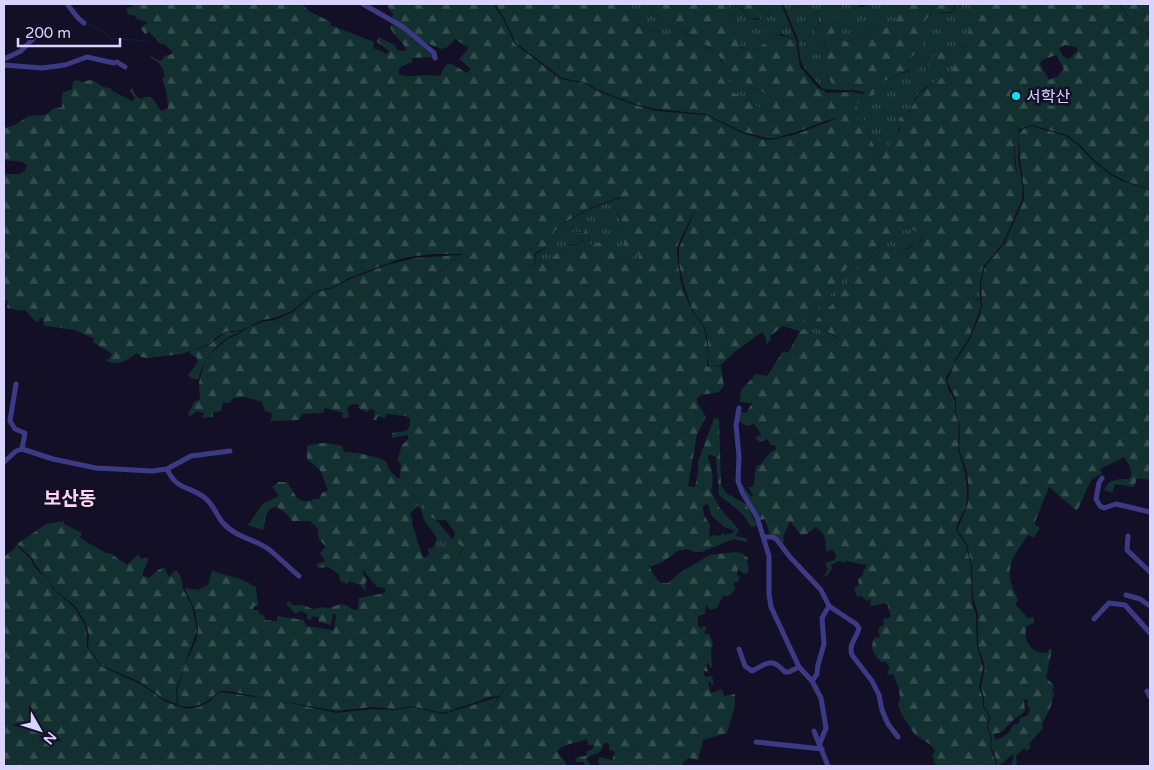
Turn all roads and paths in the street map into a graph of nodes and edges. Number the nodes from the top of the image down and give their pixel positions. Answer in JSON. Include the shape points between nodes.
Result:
{"nodes":[{"id":1,"x":67,"y":4,"type":"edge"},
{"id":2,"x":363,"y":4,"type":"edge"},
{"id":3,"x":84,"y":23,"type":"dead end"},
{"id":4,"x":34,"y":38,"type":"dead end"},
{"id":5,"x":436,"y":58,"type":"dead end"},
{"id":6,"x":4,"y":59,"type":"edge"},
{"id":7,"x":4,"y":65,"type":"edge"},
{"id":8,"x":125,"y":67,"type":"dead end"},
{"id":9,"x":16,"y":384,"type":"dead end"},
{"id":10,"x":739,"y":408,"type":"dead end"},
{"id":11,"x":22,"y":449,"type":"junction"},
{"id":12,"x":230,"y":451,"type":"dead end"},
{"id":13,"x":4,"y":462,"type":"edge"},
{"id":14,"x":167,"y":469,"type":"junction"},
{"id":15,"x":1102,"y":478,"type":"dead end"},
{"id":16,"x":1150,"y":512,"type":"edge"},
{"id":17,"x":1128,"y":536,"type":"dead end"},
{"id":18,"x":764,"y":537,"type":"junction"},
{"id":19,"x":1150,"y":572,"type":"edge"},
{"id":20,"x":299,"y":576,"type":"dead end"},
{"id":21,"x":1126,"y":595,"type":"dead end"},
{"id":22,"x":829,"y":606,"type":"junction"},
{"id":23,"x":1150,"y":606,"type":"edge"},
{"id":24,"x":1094,"y":618,"type":"dead end"},
{"id":25,"x":1150,"y":634,"type":"edge"},
{"id":26,"x":739,"y":649,"type":"dead end"},
{"id":27,"x":799,"y":667,"type":"junction"},
{"id":28,"x":812,"y":681,"type":"junction"},
{"id":29,"x":1147,"y":691,"type":"dead end"},
{"id":30,"x":1150,"y":697,"type":"edge"},
{"id":31,"x":814,"y":731,"type":"dead end"},
{"id":32,"x":898,"y":736,"type":"dead end"},
{"id":33,"x":756,"y":742,"type":"dead end"},
{"id":34,"x":820,"y":743,"type":"junction"},
{"id":35,"x":822,"y":749,"type":"junction"},
{"id":36,"x":828,"y":766,"type":"edge"}],
"edges":[{"from":1,"to":3,"type":"street"},
{"from":2,"to":5,"type":"street","via":[[402,27]]},
{"from":4,"to":6,"type":"street","via":[[21,51]]},
{"from":7,"to":8,"type":"street","via":[[65,66],[87,57],[117,62]]},
{"from":9,"to":11,"type":"street","via":[[10,421],[15,429],[25,433]]},
{"from":10,"to":18,"type":"street","via":[[736,426],[738,480]]},
{"from":11,"to":13,"type":"street"},
{"from":11,"to":14,"type":"street","via":[[96,468]]},
{"from":12,"to":14,"type":"street","via":[[191,456]]},
{"from":14,"to":20,"type":"street","via":[[177,484],[206,498],[223,524],[266,548]]},
{"from":15,"to":16,"type":"street","via":[[1096,499],[1100,506],[1116,504]]},
{"from":17,"to":19,"type":"street","via":[[1127,550]]},
{"from":18,"to":22,"type":"street","via":[[777,540],[821,590]]},
{"from":18,"to":27,"type":"street","via":[[769,556],[771,607]]},
{"from":21,"to":23,"type":"street"},
{"from":22,"to":28,"type":"street","via":[[822,618],[824,644],[817,674]]},
{"from":22,"to":32,"type":"street","via":[[859,628],[850,650],[872,681],[888,724]]},
{"from":24,"to":25,"type":"street","via":[[1108,603],[1125,606]]},
{"from":26,"to":27,"type":"street","via":[[745,666],[752,671],[772,662],[785,672]]},
{"from":27,"to":28,"type":"street"},
{"from":28,"to":34,"type":"street","via":[[825,713],[826,728]]},
{"from":29,"to":30,"type":"street"},
{"from":31,"to":34,"type":"street"},
{"from":33,"to":35,"type":"street"},
{"from":34,"to":35,"type":"street"},
{"from":35,"to":36,"type":"street"}]}
